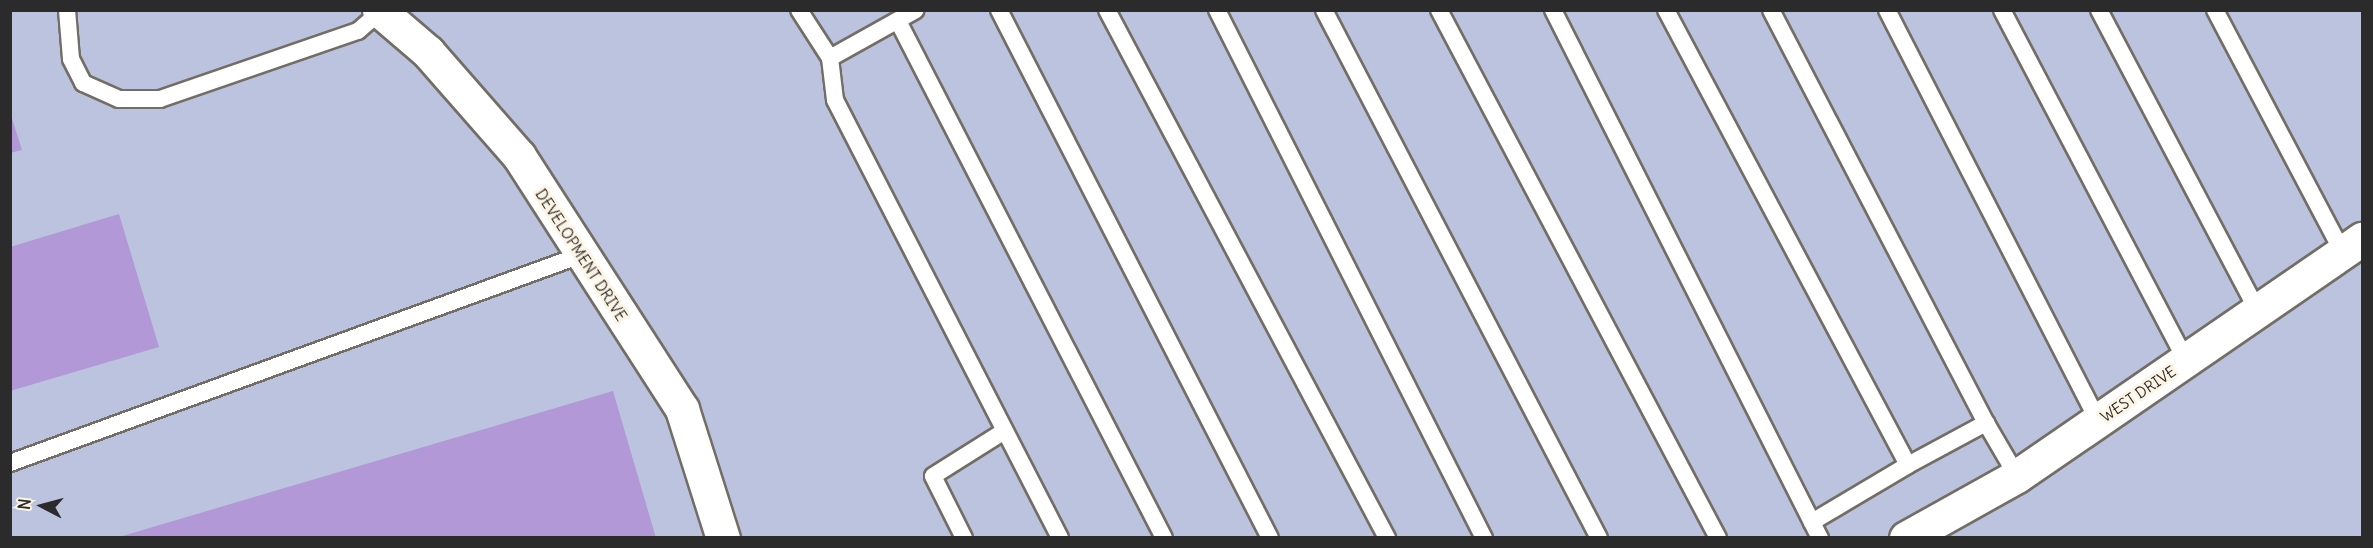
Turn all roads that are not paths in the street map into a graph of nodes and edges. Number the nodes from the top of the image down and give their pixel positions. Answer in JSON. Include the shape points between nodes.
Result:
{"nodes":[{"id":1,"x":67,"y":10,"type":"edge"},
{"id":2,"x":799,"y":10,"type":"edge"},
{"id":3,"x":916,"y":10,"type":"edge"},
{"id":4,"x":999,"y":10,"type":"edge"},
{"id":5,"x":1107,"y":10,"type":"edge"},
{"id":6,"x":1217,"y":10,"type":"edge"},
{"id":7,"x":1324,"y":10,"type":"edge"},
{"id":8,"x":1439,"y":10,"type":"edge"},
{"id":9,"x":1553,"y":10,"type":"edge"},
{"id":10,"x":1666,"y":10,"type":"edge"},
{"id":11,"x":1770,"y":10,"type":"edge"},
{"id":12,"x":1887,"y":10,"type":"edge"},
{"id":13,"x":2002,"y":10,"type":"edge"},
{"id":14,"x":2099,"y":10,"type":"edge"},
{"id":15,"x":2215,"y":10,"type":"edge"},
{"id":16,"x":380,"y":11,"type":"edge"},
{"id":17,"x":898,"y":21,"type":"junction"},
{"id":18,"x":830,"y":58,"type":"junction"},
{"id":19,"x":2353,"y":246,"type":"edge"},
{"id":20,"x":578,"y":256,"type":"junction"},
{"id":21,"x":2258,"y":312,"type":"junction"},
{"id":22,"x":2186,"y":361,"type":"junction"},
{"id":23,"x":2098,"y":420,"type":"junction"},
{"id":24,"x":1986,"y":423,"type":"junction"},
{"id":25,"x":1003,"y":432,"type":"junction"},
{"id":26,"x":10,"y":463,"type":"edge"},
{"id":27,"x":1908,"y":465,"type":"junction"},
{"id":28,"x":2017,"y":476,"type":"junction"},
{"id":29,"x":1816,"y":530,"type":"edge"},
{"id":30,"x":723,"y":537,"type":"edge"},
{"id":31,"x":964,"y":537,"type":"edge"},
{"id":32,"x":1060,"y":537,"type":"edge"},
{"id":33,"x":1164,"y":537,"type":"edge"},
{"id":34,"x":1270,"y":537,"type":"edge"},
{"id":35,"x":1387,"y":537,"type":"edge"},
{"id":36,"x":1484,"y":537,"type":"edge"},
{"id":37,"x":1599,"y":537,"type":"edge"},
{"id":38,"x":1718,"y":537,"type":"edge"},
{"id":39,"x":1906,"y":537,"type":"edge"}],
"edges":[{"from":1,"to":16,"type":"lane","via":[[71,59],[83,82],[119,99],[160,99],[358,31]]},
{"from":2,"to":18,"type":"lane"},
{"from":3,"to":17,"type":"lane"},
{"from":4,"to":34,"type":"lane"},
{"from":5,"to":35,"type":"lane"},
{"from":6,"to":36,"type":"lane"},
{"from":7,"to":37,"type":"lane"},
{"from":8,"to":38,"type":"lane"},
{"from":9,"to":29,"type":"lane"},
{"from":10,"to":27,"type":"lane"},
{"from":11,"to":24,"type":"lane"},
{"from":12,"to":23,"type":"lane"},
{"from":13,"to":22,"type":"lane"},
{"from":14,"to":21,"type":"lane"},
{"from":15,"to":19,"type":"lane"},
{"from":16,"to":20,"type":"street","name":"DEVELOPMENT DRIVE","via":[[428,52],[519,156]]},
{"from":17,"to":18,"type":"lane"},
{"from":17,"to":33,"type":"lane"},
{"from":18,"to":25,"type":"lane","via":[[835,100]]},
{"from":19,"to":21,"type":"street","name":"WEST DRIVE"},
{"from":20,"to":26,"type":"lane"},
{"from":20,"to":30,"type":"street","name":"DEVELOPMENT DRIVE","via":[[682,409]]},
{"from":21,"to":22,"type":"street","name":"WEST DRIVE"},
{"from":22,"to":23,"type":"street","name":"WEST DRIVE"},
{"from":23,"to":28,"type":"street","name":"WEST DRIVE"},
{"from":24,"to":27,"type":"lane"},
{"from":24,"to":28,"type":"lane"},
{"from":25,"to":31,"type":"lane","via":[[933,476]]},
{"from":25,"to":32,"type":"lane"},
{"from":27,"to":29,"type":"lane"},
{"from":28,"to":39,"type":"street","name":"WEST DRIVE"}]}
